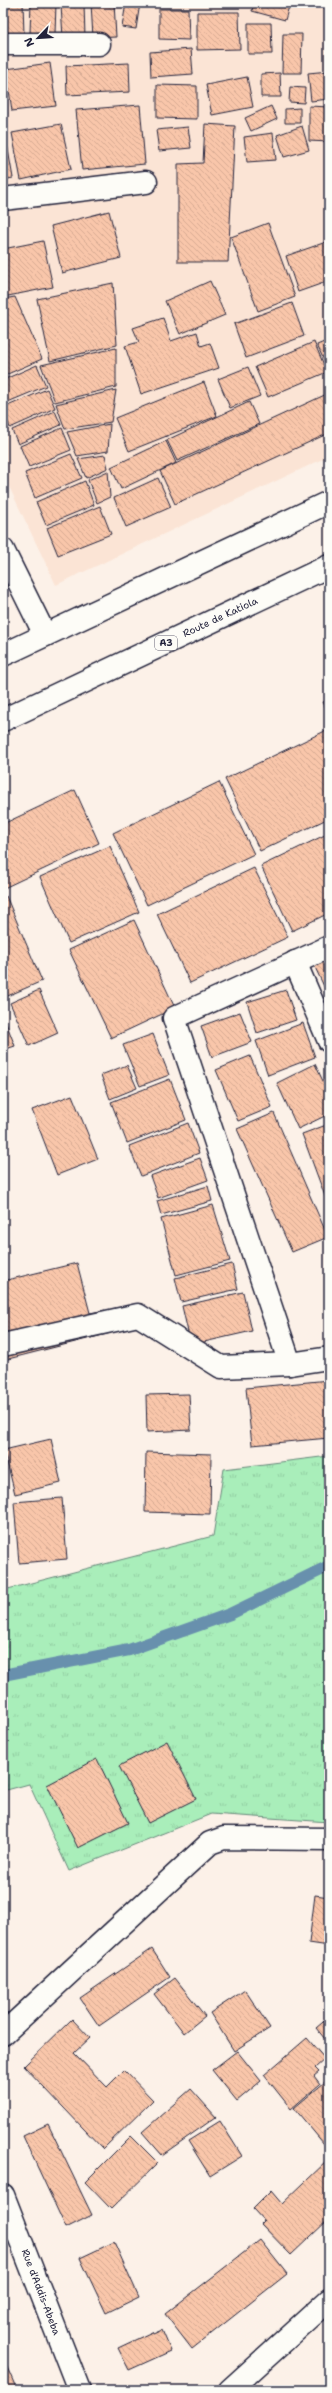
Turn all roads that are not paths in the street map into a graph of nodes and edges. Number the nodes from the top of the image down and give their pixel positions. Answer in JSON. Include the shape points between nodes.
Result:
{"nodes":[{"id":1,"x":3,"y":44,"type":"edge"},
{"id":2,"x":99,"y":44,"type":"dead end"},
{"id":3,"x":146,"y":182,"type":"dead end"},
{"id":4,"x":3,"y":199,"type":"edge"},
{"id":5,"x":329,"y":502,"type":"edge"},
{"id":6,"x":3,"y":550,"type":"edge"},
{"id":7,"x":329,"y":566,"type":"edge"},
{"id":8,"x":45,"y":635,"type":"junction"},
{"id":9,"x":3,"y":655,"type":"edge"},
{"id":10,"x":3,"y":720,"type":"edge"},
{"id":11,"x":329,"y":947,"type":"edge"},
{"id":12,"x":295,"y":962,"type":"junction"},
{"id":13,"x":329,"y":1041,"type":"edge"},
{"id":14,"x":3,"y":1345,"type":"edge"},
{"id":15,"x":329,"y":1358,"type":"edge"},
{"id":16,"x":290,"y":1364,"type":"junction"},
{"id":17,"x":329,"y":1839,"type":"edge"},
{"id":18,"x":3,"y":2034,"type":"edge"},
{"id":19,"x":3,"y":2195,"type":"edge"},
{"id":20,"x":329,"y":2300,"type":"edge"},
{"id":21,"x":79,"y":2390,"type":"edge"},
{"id":22,"x":230,"y":2390,"type":"edge"}],
"edges":[{"from":1,"to":2,"type":"main road"},
{"from":3,"to":4,"type":"main road"},
{"from":5,"to":8,"type":"main road"},
{"from":6,"to":8,"type":"main road"},
{"from":7,"to":10,"type":"main road","name":"Route de Katiola","number":"A3"},
{"from":8,"to":9,"type":"main road"},
{"from":11,"to":12,"type":"main road"},
{"from":12,"to":13,"type":"main road"},
{"from":12,"to":16,"type":"main road","via":[[174,1018]]},
{"from":14,"to":16,"type":"main road","via":[[138,1315],[221,1366]]},
{"from":15,"to":16,"type":"main road"},
{"from":17,"to":18,"type":"main road","via":[[224,1838],[210,1843]]},
{"from":19,"to":21,"type":"main road","name":"Rue d'Addis-Abeba"},
{"from":20,"to":22,"type":"main road"}]}
